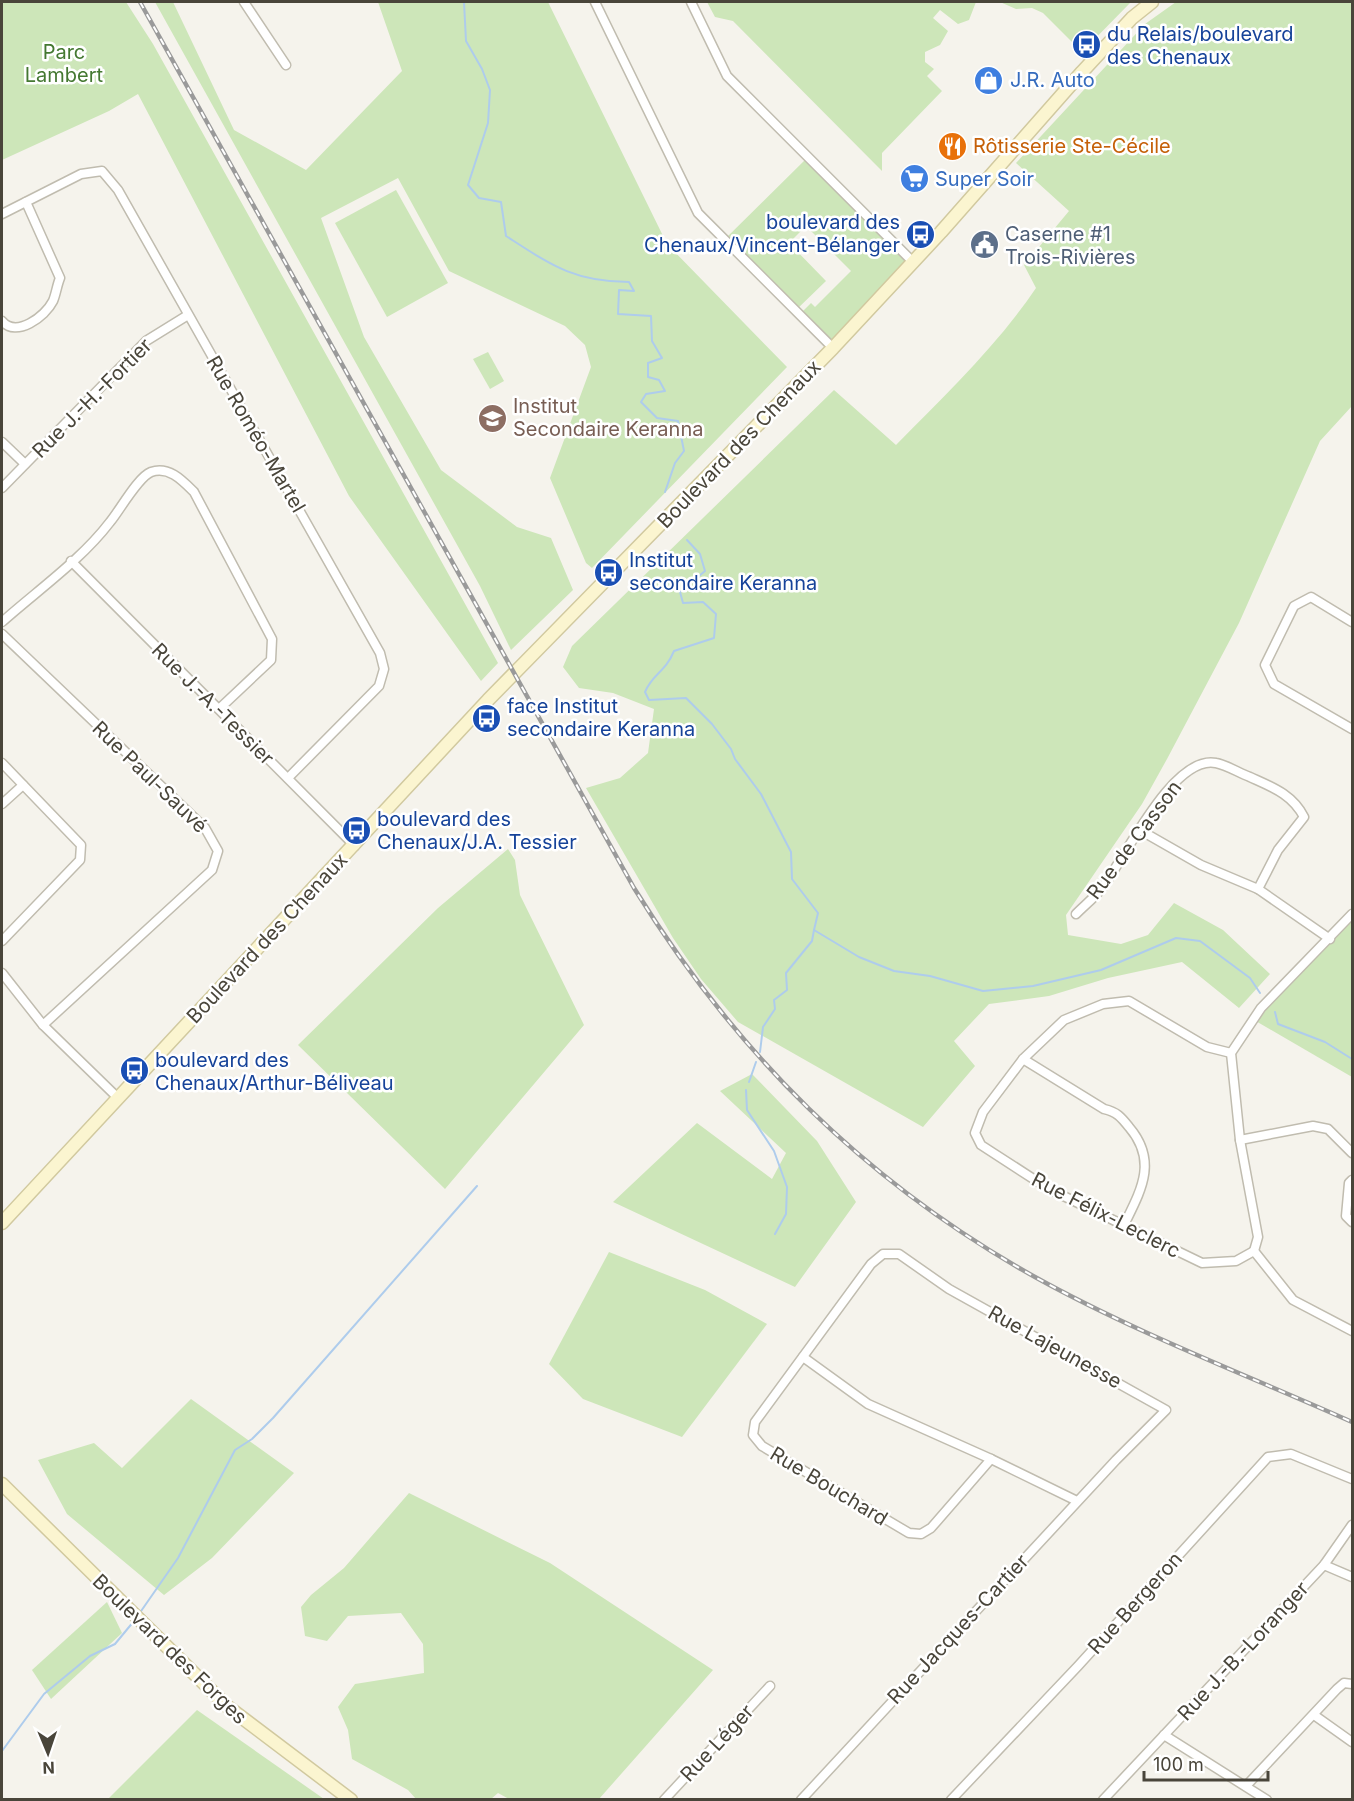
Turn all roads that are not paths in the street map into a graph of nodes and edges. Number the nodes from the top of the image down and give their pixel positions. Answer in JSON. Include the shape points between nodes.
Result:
{"nodes":[{"id":1,"x":244,"y":2,"type":"edge"},
{"id":2,"x":595,"y":2,"type":"edge"},
{"id":3,"x":691,"y":2,"type":"edge"},
{"id":4,"x":1152,"y":2,"type":"edge"},
{"id":5,"x":286,"y":65,"type":"dead end"},
{"id":6,"x":26,"y":202,"type":"junction"},
{"id":7,"x":2,"y":214,"type":"edge"},
{"id":8,"x":913,"y":262,"type":"junction"},
{"id":9,"x":188,"y":315,"type":"junction"},
{"id":10,"x":2,"y":321,"type":"edge"},
{"id":11,"x":832,"y":348,"type":"junction"},
{"id":12,"x":2,"y":442,"type":"edge"},
{"id":13,"x":25,"y":464,"type":"junction"},
{"id":14,"x":2,"y":488,"type":"edge"},
{"id":15,"x":71,"y":561,"type":"junction"},
{"id":16,"x":2,"y":622,"type":"edge"},
{"id":17,"x":1353,"y":622,"type":"edge"},
{"id":18,"x":2,"y":634,"type":"edge"},
{"id":19,"x":219,"y":710,"type":"junction"},
{"id":20,"x":1353,"y":729,"type":"edge"},
{"id":21,"x":2,"y":763,"type":"edge"},
{"id":22,"x":288,"y":778,"type":"junction"},
{"id":23,"x":23,"y":785,"type":"junction"},
{"id":24,"x":2,"y":804,"type":"edge"},
{"id":25,"x":1138,"y":829,"type":"junction"},
{"id":26,"x":355,"y":846,"type":"junction"},
{"id":27,"x":1258,"y":889,"type":"junction"},
{"id":28,"x":1076,"y":914,"type":"dead end"},
{"id":29,"x":1353,"y":914,"type":"edge"},
{"id":30,"x":1330,"y":939,"type":"junction"},
{"id":31,"x":2,"y":941,"type":"edge"},
{"id":32,"x":2,"y":973,"type":"edge"},
{"id":33,"x":43,"y":1025,"type":"junction"},
{"id":34,"x":1231,"y":1053,"type":"junction"},
{"id":35,"x":1023,"y":1059,"type":"junction"},
{"id":36,"x":117,"y":1097,"type":"junction"},
{"id":37,"x":1240,"y":1140,"type":"junction"},
{"id":38,"x":1353,"y":1153,"type":"edge"},
{"id":39,"x":1353,"y":1180,"type":"edge"},
{"id":40,"x":1353,"y":1222,"type":"edge"},
{"id":41,"x":2,"y":1223,"type":"edge"},
{"id":42,"x":1123,"y":1227,"type":"junction"},
{"id":43,"x":1254,"y":1251,"type":"junction"},
{"id":44,"x":883,"y":1254,"type":"joint"},
{"id":45,"x":1353,"y":1331,"type":"edge"},
{"id":46,"x":803,"y":1357,"type":"junction"},
{"id":47,"x":991,"y":1459,"type":"junction"},
{"id":48,"x":1116,"y":1460,"type":"joint"},
{"id":49,"x":1353,"y":1479,"type":"edge"},
{"id":50,"x":2,"y":1484,"type":"edge"},
{"id":51,"x":1077,"y":1501,"type":"junction"},
{"id":52,"x":1353,"y":1526,"type":"edge"},
{"id":53,"x":1324,"y":1565,"type":"junction"},
{"id":54,"x":1353,"y":1577,"type":"edge"},
{"id":55,"x":1353,"y":1684,"type":"edge"},
{"id":56,"x":770,"y":1686,"type":"dead end"},
{"id":57,"x":1314,"y":1715,"type":"junction"},
{"id":58,"x":1164,"y":1735,"type":"junction"},
{"id":59,"x":1353,"y":1742,"type":"edge"},
{"id":60,"x":1246,"y":1786,"type":"junction"},
{"id":61,"x":351,"y":1800,"type":"edge"},
{"id":62,"x":664,"y":1800,"type":"edge"},
{"id":63,"x":801,"y":1800,"type":"edge"},
{"id":64,"x":951,"y":1800,"type":"edge"},
{"id":65,"x":1104,"y":1800,"type":"edge"},
{"id":66,"x":1267,"y":1800,"type":"edge"}],
"edges":[{"from":1,"to":5,"type":"street"},
{"from":2,"to":11,"type":"street","via":[[698,213]]},
{"from":3,"to":8,"type":"street","via":[[727,76]]},
{"from":4,"to":8,"type":"main road","name":"Boulevard des Chenaux","via":[[1082,72]]},
{"from":6,"to":7,"type":"street","name":"Rue Roméo-Martel"},
{"from":6,"to":9,"type":"street","name":"Rue Roméo-Martel","via":[[81,174],[102,171],[118,190]]},
{"from":6,"to":10,"type":"street","via":[[60,278],[52,303],[32,322],[19,328]]},
{"from":8,"to":11,"type":"main road","name":"Boulevard des Chenaux"},
{"from":9,"to":13,"type":"street","name":"Rue J.-H.-Fortier","via":[[146,341]]},
{"from":9,"to":22,"type":"street","name":"Rue Roméo-Martel","via":[[383,661],[379,686]]},
{"from":11,"to":26,"type":"main road","name":"Boulevard des Chenaux","via":[[480,708]]},
{"from":12,"to":13,"type":"street"},
{"from":13,"to":14,"type":"street","name":"Rue J.-H.-Fortier"},
{"from":15,"to":16,"type":"street"},
{"from":15,"to":19,"type":"street","name":"Rue J.-A.-Tessier"},
{"from":15,"to":19,"type":"street","via":[[109,524],[143,476],[158,470],[180,477],[194,492],[274,646],[266,666]]},
{"from":17,"to":20,"type":"street","via":[[1311,597],[1294,606],[1265,665],[1274,684]]},
{"from":18,"to":33,"type":"street","name":"Rue Paul-Sauvé","via":[[206,828],[218,851],[212,870]]},
{"from":19,"to":22,"type":"street","name":"Rue J.-A.-Tessier"},
{"from":21,"to":23,"type":"street"},
{"from":22,"to":26,"type":"street","name":"Rue J.-A.-Tessier"},
{"from":23,"to":24,"type":"street"},
{"from":23,"to":31,"type":"street","via":[[81,845],[80,860]]},
{"from":25,"to":27,"type":"street","via":[[1201,865]]},
{"from":25,"to":27,"type":"street","name":"Rue de Casson","via":[[1174,782],[1192,768],[1215,762],[1277,789],[1296,802],[1304,817],[1278,850]]},
{"from":25,"to":28,"type":"street","name":"Rue de Casson","via":[[1102,888]]},
{"from":26,"to":36,"type":"main road","name":"Boulevard des Chenaux"},
{"from":27,"to":30,"type":"street"},
{"from":29,"to":30,"type":"street"},
{"from":30,"to":34,"type":"street","via":[[1261,1008]]},
{"from":32,"to":33,"type":"street"},
{"from":33,"to":36,"type":"street"},
{"from":34,"to":35,"type":"street","name":"Rue Félix-Leclerc","via":[[1207,1047],[1129,1001],[1103,1004],[1064,1020]]},
{"from":34,"to":37,"type":"street"},
{"from":35,"to":42,"type":"street","via":[[1104,1109],[1116,1112],[1137,1136],[1146,1166],[1143,1188]]},
{"from":35,"to":42,"type":"street","name":"Rue Félix-Leclerc","via":[[983,1112],[975,1133],[981,1145],[1049,1190]]},
{"from":36,"to":41,"type":"main road","name":"Boulevard des Chenaux"},
{"from":37,"to":38,"type":"street","via":[[1313,1126],[1328,1129]]},
{"from":37,"to":43,"type":"street","via":[[1258,1237]]},
{"from":39,"to":40,"type":"street","via":[[1349,1183],[1346,1216]]},
{"from":42,"to":43,"type":"street","name":"Rue Félix-Leclerc","via":[[1202,1263],[1236,1261]]},
{"from":43,"to":45,"type":"street","via":[[1293,1300]]},
{"from":44,"to":46,"type":"street","name":"Rue Bouchard"},
{"from":44,"to":48,"type":"street","name":"Rue Lajeunesse","via":[[899,1254],[949,1289],[1166,1410]]},
{"from":46,"to":47,"type":"street","via":[[868,1404]]},
{"from":46,"to":47,"type":"street","name":"Rue Bouchard","via":[[754,1422],[753,1435],[762,1446],[909,1533],[921,1534],[931,1528]]},
{"from":47,"to":51,"type":"street"},
{"from":48,"to":51,"type":"street","name":"Rue Jacques-Cartier"},
{"from":49,"to":64,"type":"street","name":"Rue Bergeron","via":[[1291,1454],[1268,1457]]},
{"from":50,"to":61,"type":"main road","name":"Boulevard des Forges","via":[[228,1707]]},
{"from":51,"to":63,"type":"street","name":"Rue Jacques-Cartier"},
{"from":52,"to":53,"type":"street","name":"Rue J.-B.-Loranger"},
{"from":53,"to":54,"type":"street"},
{"from":53,"to":58,"type":"street","name":"Rue J.-B.-Loranger"},
{"from":55,"to":57,"type":"street","via":[[1344,1683]]},
{"from":56,"to":62,"type":"street","name":"Rue Léger"},
{"from":57,"to":59,"type":"street"},
{"from":57,"to":60,"type":"street"},
{"from":58,"to":60,"type":"street"},
{"from":58,"to":65,"type":"street","name":"Rue J.-B.-Loranger"},
{"from":60,"to":66,"type":"street"}]}
